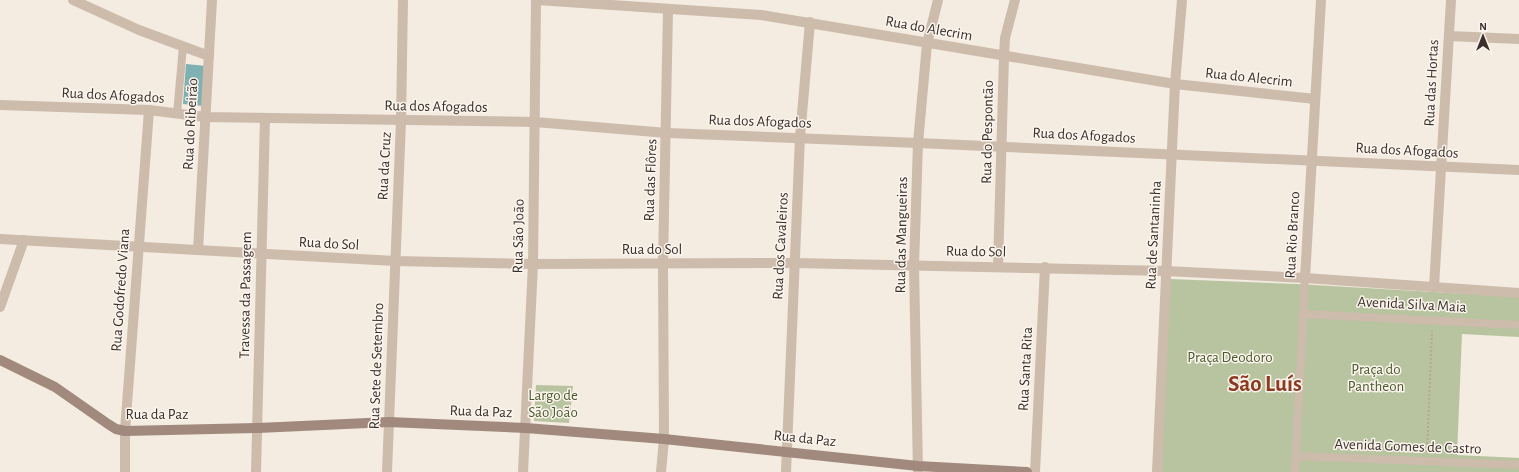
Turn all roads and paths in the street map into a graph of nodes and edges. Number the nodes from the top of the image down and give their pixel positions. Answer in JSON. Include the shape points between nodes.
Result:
{"nodes":[{"id":1,"x":73,"y":0,"type":"edge"},
{"id":2,"x":212,"y":0,"type":"edge"},
{"id":3,"x":403,"y":0,"type":"edge"},
{"id":4,"x":537,"y":0,"type":"edge"},
{"id":5,"x":938,"y":0,"type":"edge"},
{"id":6,"x":1015,"y":0,"type":"edge"},
{"id":7,"x":1182,"y":0,"type":"edge"},
{"id":8,"x":1321,"y":0,"type":"edge"},
{"id":9,"x":1451,"y":0,"type":"edge"},
{"id":10,"x":620,"y":3,"type":"edge"},
{"id":11,"x":668,"y":9,"type":"junction"},
{"id":12,"x":810,"y":22,"type":"junction"},
{"id":13,"x":1449,"y":36,"type":"junction"},
{"id":14,"x":1519,"y":39,"type":"edge"},
{"id":15,"x":927,"y":44,"type":"junction"},
{"id":16,"x":183,"y":46,"type":"junction"},
{"id":17,"x":210,"y":56,"type":"junction"},
{"id":18,"x":1004,"y":56,"type":"junction"},
{"id":19,"x":1176,"y":84,"type":"junction"},
{"id":20,"x":1315,"y":99,"type":"junction"},
{"id":21,"x":0,"y":105,"type":"edge"},
{"id":22,"x":148,"y":110,"type":"junction"},
{"id":23,"x":177,"y":114,"type":"junction"},
{"id":24,"x":205,"y":117,"type":"junction"},
{"id":25,"x":265,"y":118,"type":"junction"},
{"id":26,"x":401,"y":120,"type":"junction"},
{"id":27,"x":535,"y":122,"type":"junction"},
{"id":28,"x":667,"y":133,"type":"junction"},
{"id":29,"x":800,"y":137,"type":"junction"},
{"id":30,"x":918,"y":143,"type":"junction"},
{"id":31,"x":1002,"y":146,"type":"junction"},
{"id":32,"x":1173,"y":155,"type":"junction"},
{"id":33,"x":1312,"y":161,"type":"junction"},
{"id":34,"x":1442,"y":167,"type":"junction"},
{"id":35,"x":1519,"y":170,"type":"edge"},
{"id":36,"x":0,"y":239,"type":"edge"},
{"id":37,"x":24,"y":240,"type":"junction"},
{"id":38,"x":138,"y":246,"type":"junction"},
{"id":39,"x":198,"y":250,"type":"junction"},
{"id":40,"x":260,"y":254,"type":"junction"},
{"id":41,"x":394,"y":261,"type":"junction"},
{"id":42,"x":794,"y":263,"type":"junction"},
{"id":43,"x":533,"y":264,"type":"junction"},
{"id":44,"x":663,"y":264,"type":"junction"},
{"id":45,"x":914,"y":266,"type":"junction"},
{"id":46,"x":998,"y":267,"type":"junction"},
{"id":47,"x":1045,"y":267,"type":"junction"},
{"id":48,"x":1166,"y":271,"type":"junction"},
{"id":49,"x":1305,"y":278,"type":"junction"},
{"id":50,"x":1434,"y":287,"type":"junction"},
{"id":51,"x":1445,"y":288,"type":"junction"},
{"id":52,"x":1519,"y":293,"type":"edge"},
{"id":53,"x":0,"y":307,"type":"edge"},
{"id":54,"x":1303,"y":314,"type":"junction"},
{"id":55,"x":1432,"y":320,"type":"junction"},
{"id":56,"x":1519,"y":325,"type":"edge"},
{"id":57,"x":0,"y":360,"type":"edge"},
{"id":58,"x":389,"y":422,"type":"junction"},
{"id":59,"x":258,"y":428,"type":"junction"},
{"id":60,"x":526,"y":428,"type":"junction"},
{"id":61,"x":125,"y":431,"type":"junction"},
{"id":62,"x":664,"y":439,"type":"junction"},
{"id":63,"x":786,"y":451,"type":"junction"},
{"id":64,"x":1296,"y":456,"type":"junction"},
{"id":65,"x":1426,"y":461,"type":"junction"},
{"id":66,"x":1519,"y":465,"type":"edge"},
{"id":67,"x":918,"y":469,"type":"edge"},
{"id":68,"x":125,"y":472,"type":"edge"},
{"id":69,"x":256,"y":472,"type":"edge"},
{"id":70,"x":387,"y":472,"type":"edge"},
{"id":71,"x":523,"y":472,"type":"edge"},
{"id":72,"x":661,"y":472,"type":"edge"},
{"id":73,"x":786,"y":472,"type":"edge"},
{"id":74,"x":1027,"y":472,"type":"edge"},
{"id":75,"x":1035,"y":472,"type":"edge"},
{"id":76,"x":1157,"y":472,"type":"edge"},
{"id":77,"x":1295,"y":472,"type":"edge"}],
"edges":[{"from":1,"to":16,"type":"street","via":[[139,30]]},
{"from":2,"to":17,"type":"street","name":"Rua do Ribeirão"},
{"from":3,"to":26,"type":"street","name":"Rua da Cruz"},
{"from":4,"to":10,"type":"street","name":"Rua do Alecrim"},
{"from":4,"to":27,"type":"street","name":"Rua São João"},
{"from":5,"to":15,"type":"street","name":"Rua das Mangueiras"},
{"from":6,"to":18,"type":"street","name":"Rua do Pespontão","via":[[1005,38]]},
{"from":7,"to":19,"type":"street","name":"Rua de Santaninha"},
{"from":8,"to":20,"type":"street","name":"Rua Rio Branco"},
{"from":9,"to":13,"type":"street","name":"Rua das Hortas"},
{"from":10,"to":11,"type":"street","name":"Rua do Alecrim"},
{"from":11,"to":12,"type":"street","name":"Rua do Alecrim","via":[[761,15]]},
{"from":11,"to":28,"type":"street","name":"Rua das Flôres"},
{"from":12,"to":15,"type":"street","name":"Rua do Alecrim"},
{"from":12,"to":29,"type":"street","name":"Rua dos Cavaleiros"},
{"from":13,"to":14,"type":"street"},
{"from":13,"to":34,"type":"street","name":"Rua das Hortas"},
{"from":15,"to":18,"type":"street","name":"Rua do Alecrim"},
{"from":15,"to":30,"type":"street","name":"Rua das Mangueiras"},
{"from":16,"to":17,"type":"street"},
{"from":16,"to":23,"type":"street"},
{"from":17,"to":24,"type":"street","name":"Rua do Ribeirão"},
{"from":18,"to":19,"type":"street","name":"Rua do Alecrim"},
{"from":18,"to":31,"type":"street","name":"Rua do Pespontão"},
{"from":19,"to":20,"type":"street","name":"Rua do Alecrim"},
{"from":19,"to":32,"type":"street","name":"Rua de Santaninha"},
{"from":20,"to":33,"type":"street","name":"Rua Rio Branco"},
{"from":21,"to":22,"type":"street","name":"Rua dos Afogados"},
{"from":22,"to":23,"type":"street","name":"Rua dos Afogados"},
{"from":22,"to":38,"type":"street","name":"Rua Godofredo Viana"},
{"from":23,"to":24,"type":"street","name":"Rua dos Afogados"},
{"from":24,"to":25,"type":"street","name":"Rua dos Afogados"},
{"from":24,"to":39,"type":"street","name":"Rua do Ribeirão"},
{"from":25,"to":26,"type":"street","name":"Rua dos Afogados"},
{"from":25,"to":40,"type":"street","name":"Travessa da Passagem"},
{"from":26,"to":27,"type":"street","name":"Rua dos Afogados"},
{"from":26,"to":41,"type":"street","name":"Rua da Cruz"},
{"from":27,"to":28,"type":"street","name":"Rua dos Afogados"},
{"from":27,"to":43,"type":"street","name":"Rua São João"},
{"from":28,"to":29,"type":"street","name":"Rua dos Afogados"},
{"from":28,"to":44,"type":"street","name":"Rua das Flôres"},
{"from":29,"to":30,"type":"street","name":"Rua dos Afogados"},
{"from":29,"to":42,"type":"street","name":"Rua dos Cavaleiros"},
{"from":30,"to":31,"type":"street","name":"Rua dos Afogados"},
{"from":30,"to":45,"type":"street","name":"Rua das Mangueiras"},
{"from":31,"to":32,"type":"street","name":"Rua dos Afogados"},
{"from":31,"to":46,"type":"street","name":"Rua do Pespontão"},
{"from":32,"to":33,"type":"street","name":"Rua dos Afogados"},
{"from":32,"to":48,"type":"street","name":"Rua de Santaninha"},
{"from":33,"to":34,"type":"street","name":"Rua dos Afogados"},
{"from":33,"to":49,"type":"street","name":"Rua Rio Branco"},
{"from":34,"to":35,"type":"street","name":"Rua dos Afogados"},
{"from":34,"to":50,"type":"street","name":"Rua das Hortas"},
{"from":36,"to":37,"type":"street","name":"Rua do Sol"},
{"from":37,"to":38,"type":"street","name":"Rua do Sol"},
{"from":37,"to":53,"type":"street"},
{"from":38,"to":39,"type":"street","name":"Rua do Sol"},
{"from":38,"to":61,"type":"street","name":"Rua Godofredo Viana"},
{"from":39,"to":40,"type":"street","name":"Rua do Sol"},
{"from":40,"to":41,"type":"street","name":"Rua do Sol"},
{"from":40,"to":59,"type":"street","name":"Travessa da Passagem"},
{"from":41,"to":43,"type":"street","name":"Rua do Sol"},
{"from":41,"to":58,"type":"street","name":"Rua Sete de Setembro"},
{"from":42,"to":44,"type":"street","name":"Rua do Sol"},
{"from":42,"to":45,"type":"street","name":"Rua do Sol"},
{"from":42,"to":63,"type":"street","name":"Rua dos Cavaleiros"},
{"from":43,"to":44,"type":"street","name":"Rua do Sol"},
{"from":43,"to":60,"type":"street","name":"Rua São João"},
{"from":44,"to":62,"type":"street","name":"Rua das Flôres"},
{"from":45,"to":46,"type":"street","name":"Rua do Sol"},
{"from":45,"to":67,"type":"street","name":"Rua das Mangueiras"},
{"from":46,"to":47,"type":"street","name":"Rua do Sol"},
{"from":47,"to":48,"type":"street","name":"Rua do Sol"},
{"from":47,"to":75,"type":"street","name":"Rua Santa Rita"},
{"from":48,"to":49,"type":"street","name":"Rua do Sol"},
{"from":48,"to":76,"type":"street","name":"Rua de Santaninha"},
{"from":49,"to":50,"type":"street","name":"Avenida Silva Maia"},
{"from":49,"to":54,"type":"street","name":"Rua Rio Branco"},
{"from":50,"to":51,"type":"street","name":"Avenida Silva Maia"},
{"from":51,"to":52,"type":"street","name":"Avenida Silva Maia"},
{"from":51,"to":55,"type":"path"},
{"from":54,"to":55,"type":"street","name":"Avenida Silva Maia"},
{"from":54,"to":64,"type":"street","name":"Rua Rio Branco"},
{"from":55,"to":56,"type":"street","name":"Avenida Silva Maia"},
{"from":55,"to":65,"type":"path"},
{"from":57,"to":61,"type":"main road","name":"Rua da Paz","via":[[55,387],[108,424]]},
{"from":58,"to":59,"type":"main road","name":"Rua da Paz"},
{"from":58,"to":60,"type":"main road","name":"Rua da Paz"},
{"from":58,"to":70,"type":"street","name":"Rua Sete de Setembro"},
{"from":59,"to":61,"type":"main road","name":"Rua da Paz"},
{"from":59,"to":69,"type":"street","name":"Travessa da Passagem"},
{"from":60,"to":62,"type":"main road","name":"Rua da Paz"},
{"from":60,"to":71,"type":"street","name":"Rua São João"},
{"from":61,"to":68,"type":"street","name":"Rua Godofredo Viana"},
{"from":62,"to":63,"type":"main road","name":"Rua da Paz"},
{"from":62,"to":72,"type":"street","name":"Rua das Flôres"},
{"from":63,"to":67,"type":"main road","name":"Rua da Paz"},
{"from":63,"to":73,"type":"street","name":"Rua dos Cavaleiros"},
{"from":64,"to":65,"type":"street","name":"Avenida Gomes de Castro"},
{"from":64,"to":77,"type":"street","name":"Rua Rio Branco"},
{"from":65,"to":66,"type":"street","name":"Avenida Gomes de Castro"},
{"from":67,"to":74,"type":"main road","name":"Rua da Paz"}]}
